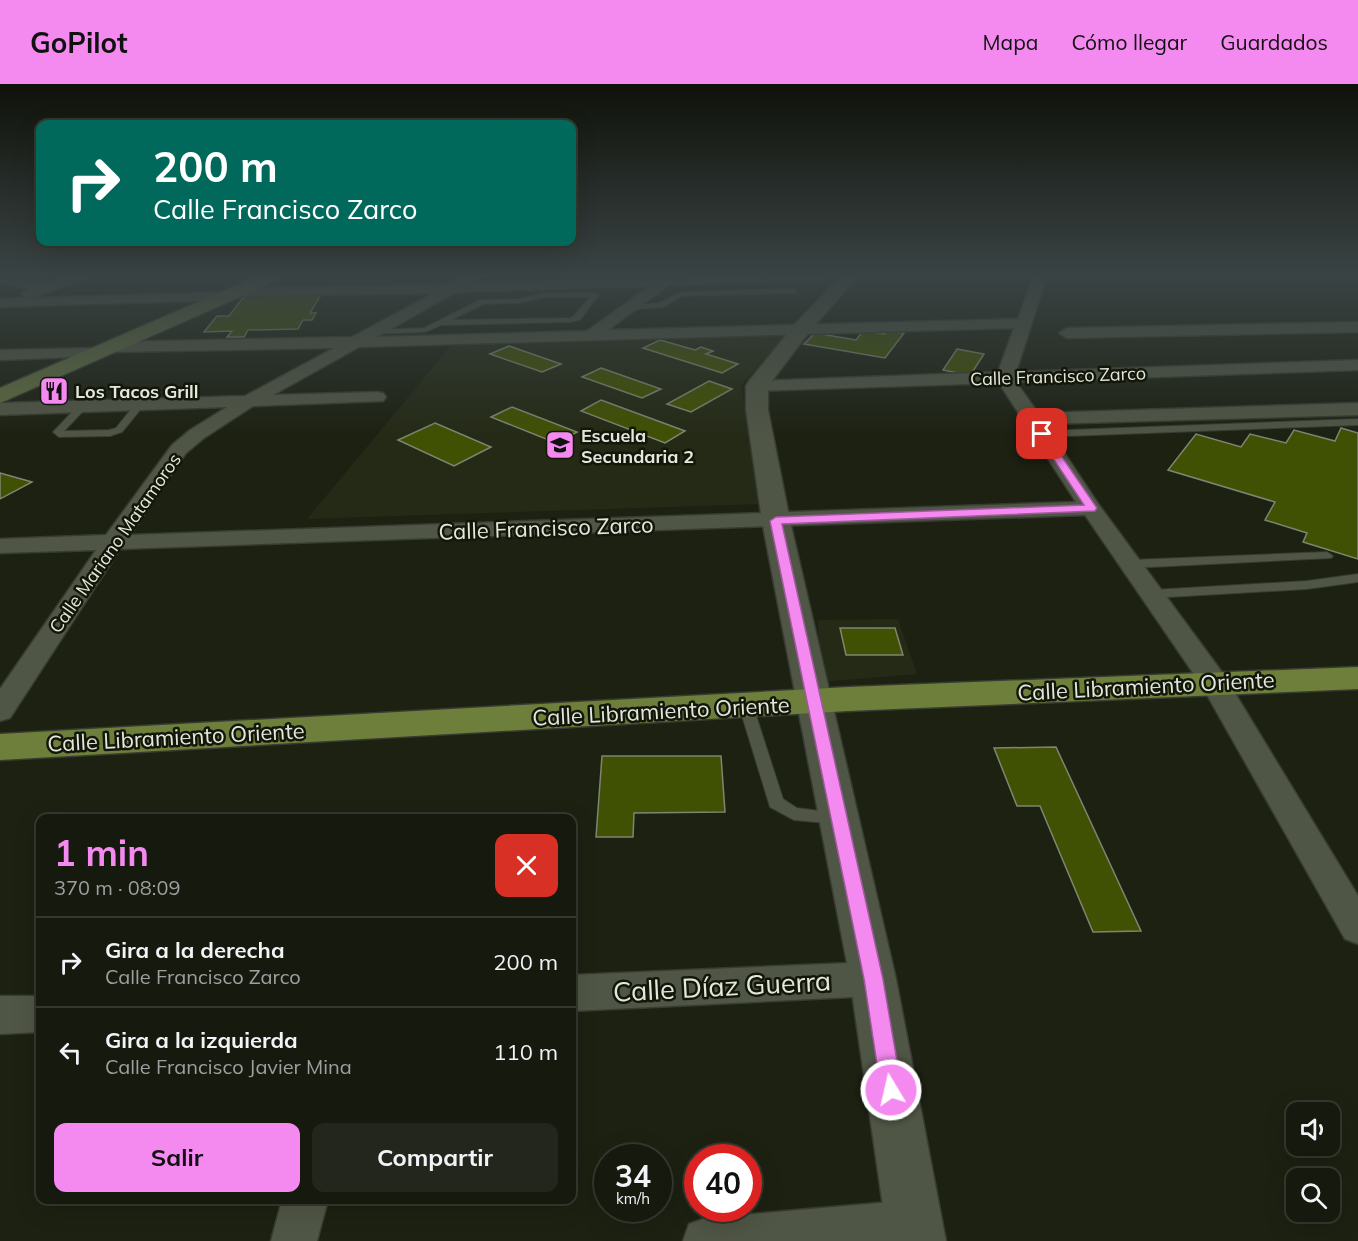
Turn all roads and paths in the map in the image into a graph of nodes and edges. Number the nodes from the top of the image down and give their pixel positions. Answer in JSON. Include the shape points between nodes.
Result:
{"nodes":[{"id":1,"x":149,"y":330,"type":"edge"},
{"id":2,"x":376,"y":330,"type":"edge"},
{"id":3,"x":425,"y":330,"type":"edge"},
{"id":4,"x":597,"y":330,"type":"edge"},
{"id":5,"x":742,"y":330,"type":"edge"},
{"id":6,"x":800,"y":330,"type":"edge"},
{"id":7,"x":1021,"y":330,"type":"edge"},
{"id":8,"x":1201,"y":330,"type":"edge"},
{"id":9,"x":372,"y":332,"type":"junction"},
{"id":10,"x":1067,"y":333,"type":"dead end"},
{"id":11,"x":591,"y":335,"type":"junction"},
{"id":12,"x":350,"y":344,"type":"junction"},
{"id":13,"x":104,"y":350,"type":"junction"},
{"id":14,"x":0,"y":355,"type":"edge"},
{"id":15,"x":1358,"y":365,"type":"edge"},
{"id":16,"x":1005,"y":378,"type":"junction"},
{"id":17,"x":757,"y":386,"type":"junction"},
{"id":18,"x":0,"y":396,"type":"edge"},
{"id":19,"x":377,"y":397,"type":"dead end"},
{"id":20,"x":251,"y":400,"type":"junction"},
{"id":21,"x":140,"y":405,"type":"junction"},
{"id":22,"x":82,"y":407,"type":"junction"},
{"id":23,"x":1358,"y":408,"type":"edge"},
{"id":24,"x":0,"y":409,"type":"edge"},
{"id":25,"x":1358,"y":422,"type":"edge"},
{"id":26,"x":1037,"y":427,"type":"junction"},
{"id":27,"x":1091,"y":508,"type":"junction"},
{"id":28,"x":776,"y":521,"type":"junction"},
{"id":29,"x":114,"y":542,"type":"junction"},
{"id":30,"x":0,"y":546,"type":"edge"},
{"id":31,"x":1327,"y":556,"type":"dead end"},
{"id":32,"x":1131,"y":564,"type":"junction"},
{"id":33,"x":1358,"y":578,"type":"edge"},
{"id":34,"x":1152,"y":594,"type":"junction"},
{"id":35,"x":1358,"y":678,"type":"edge"},
{"id":36,"x":1215,"y":682,"type":"junction"},
{"id":37,"x":813,"y":702,"type":"junction"},
{"id":38,"x":746,"y":706,"type":"junction"},
{"id":39,"x":0,"y":711,"type":"edge"},
{"id":40,"x":0,"y":747,"type":"edge"},
{"id":41,"x":839,"y":819,"type":"junction"},
{"id":42,"x":1358,"y":928,"type":"edge"},
{"id":43,"x":873,"y":979,"type":"junction"},
{"id":44,"x":576,"y":993,"type":"edge"},
{"id":45,"x":36,"y":1014,"type":"edge"},
{"id":46,"x":0,"y":1015,"type":"edge"},
{"id":47,"x":303,"y":1204,"type":"edge"},
{"id":48,"x":915,"y":1232,"type":"edge"},
{"id":49,"x":294,"y":1241,"type":"edge"},
{"id":50,"x":706,"y":1241,"type":"edge"}],
"edges":[{"from":1,"to":13,"type":"main road"},
{"from":2,"to":9,"type":"street","name":"Calle Mariano Matamoros"},
{"from":3,"to":9,"type":"lane"},
{"from":4,"to":11,"type":"street"},
{"from":5,"to":11,"type":"street"},
{"from":6,"to":17,"type":"street"},
{"from":7,"to":16,"type":"street"},
{"from":8,"to":10,"type":"street","name":"Calle Francisco Zarco"},
{"from":9,"to":12,"type":"street","name":"Calle Mariano Matamoros"},
{"from":11,"to":12,"type":"street"},
{"from":12,"to":13,"type":"street"},
{"from":12,"to":20,"type":"street","name":"Calle Mariano Matamoros"},
{"from":13,"to":14,"type":"street"},
{"from":13,"to":18,"type":"main road"},
{"from":15,"to":16,"type":"street","name":"Calle Francisco Zarco"},
{"from":16,"to":17,"type":"street","name":"Calle Francisco Zarco"},
{"from":16,"to":26,"type":"street"},
{"from":17,"to":28,"type":"street","via":[[757,410]]},
{"from":19,"to":20,"type":"street"},
{"from":20,"to":21,"type":"street"},
{"from":20,"to":29,"type":"street","name":"Calle Mariano Matamoros","via":[[179,448]]},
{"from":21,"to":22,"type":"street"},
{"from":21,"to":22,"type":"lane","via":[[119,430],[111,433],[59,434]]},
{"from":22,"to":24,"type":"street"},
{"from":23,"to":26,"type":"street"},
{"from":25,"to":26,"type":"lane"},
{"from":26,"to":27,"type":"street"},
{"from":27,"to":28,"type":"street","name":"Calle Francisco Zarco"},
{"from":27,"to":32,"type":"street"},
{"from":28,"to":29,"type":"street","name":"Calle Francisco Zarco"},
{"from":28,"to":37,"type":"street"},
{"from":29,"to":30,"type":"street","name":"Calle Francisco Zarco"},
{"from":29,"to":39,"type":"street","name":"Calle Mariano Matamoros"},
{"from":31,"to":32,"type":"lane"},
{"from":32,"to":34,"type":"street"},
{"from":33,"to":34,"type":"lane","via":[[1307,585]]},
{"from":34,"to":36,"type":"street"},
{"from":35,"to":36,"type":"main road","name":"Calle Libramiento Oriente"},
{"from":36,"to":37,"type":"main road","name":"Calle Libramiento Oriente"},
{"from":36,"to":42,"type":"street"},
{"from":37,"to":38,"type":"main road","name":"Calle Libramiento Oriente"},
{"from":37,"to":41,"type":"street"},
{"from":38,"to":40,"type":"main road","name":"Calle Libramiento Oriente"},
{"from":38,"to":41,"type":"lane","via":[[776,803],[794,814]]},
{"from":41,"to":43,"type":"street"},
{"from":43,"to":44,"type":"street","name":"Calle Díaz Guerra"},
{"from":43,"to":48,"type":"street"},
{"from":45,"to":46,"type":"street"},
{"from":47,"to":49,"type":"street"},
{"from":48,"to":50,"type":"street"}]}
